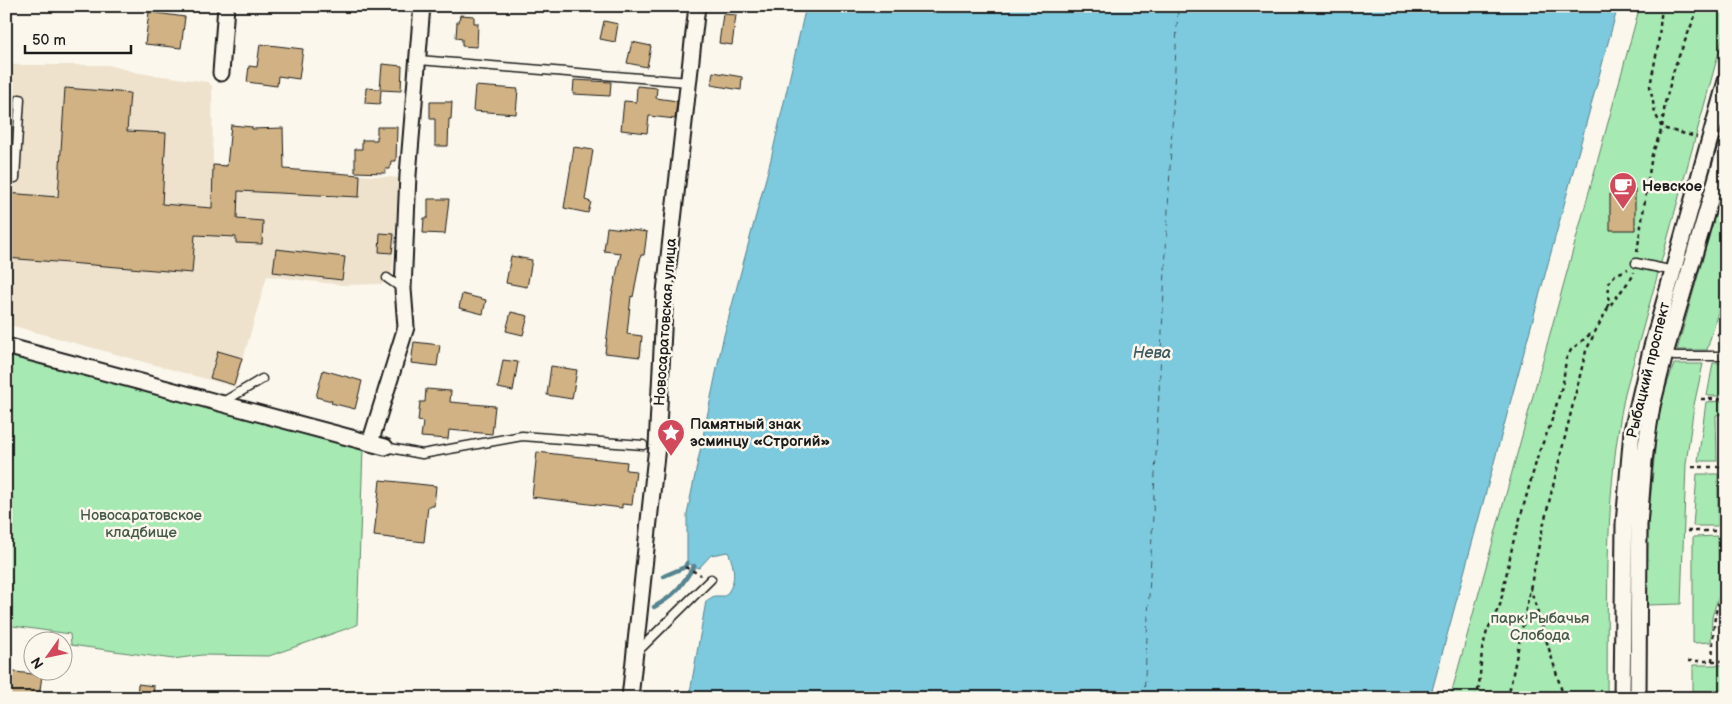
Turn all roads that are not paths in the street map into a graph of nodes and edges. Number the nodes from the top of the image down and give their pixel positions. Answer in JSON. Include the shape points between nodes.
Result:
{"nodes":[{"id":1,"x":226,"y":6,"type":"edge"},
{"id":2,"x":422,"y":6,"type":"edge"},
{"id":3,"x":697,"y":6,"type":"edge"},
{"id":4,"x":419,"y":60,"type":"junction"},
{"id":5,"x":221,"y":73,"type":"dead end"},
{"id":6,"x":1726,"y":81,"type":"edge"},
{"id":7,"x":689,"y":82,"type":"junction"},
{"id":8,"x":20,"y":99,"type":"dead end"},
{"id":9,"x":1704,"y":139,"type":"junction"},
{"id":10,"x":1726,"y":145,"type":"edge"},
{"id":11,"x":6,"y":178,"type":"edge"},
{"id":12,"x":1636,"y":263,"type":"road end"},
{"id":13,"x":1673,"y":271,"type":"junction"},
{"id":14,"x":1688,"y":275,"type":"junction"},
{"id":15,"x":387,"y":278,"type":"dead end"},
{"id":16,"x":403,"y":289,"type":"junction"},
{"id":17,"x":6,"y":346,"type":"edge"},
{"id":18,"x":1658,"y":352,"type":"junction"},
{"id":19,"x":1726,"y":356,"type":"edge"},
{"id":20,"x":262,"y":379,"type":"dead end"},
{"id":21,"x":222,"y":403,"type":"junction"},
{"id":22,"x":370,"y":443,"type":"junction"},
{"id":23,"x":644,"y":445,"type":"dead end"},
{"id":24,"x":386,"y":446,"type":"joint"},
{"id":25,"x":711,"y":578,"type":"dead end"},
{"id":26,"x":634,"y":655,"type":"junction"},
{"id":27,"x":630,"y":698,"type":"edge"},
{"id":28,"x":1622,"y":698,"type":"edge"},
{"id":29,"x":1638,"y":698,"type":"edge"}],
"edges":[{"from":1,"to":5,"type":"street"},
{"from":2,"to":4,"type":"street"},
{"from":3,"to":7,"type":"street","name":"Новосаратовская улица"},
{"from":4,"to":7,"type":"lane"},
{"from":4,"to":16,"type":"street","via":[[408,175]]},
{"from":6,"to":9,"type":"street","name":"Рыбацкий проспект"},
{"from":7,"to":26,"type":"street","name":"Новосаратовская улица","via":[[665,292],[657,446]]},
{"from":8,"to":11,"type":"lane","via":[[16,178]]},
{"from":9,"to":10,"type":"lane"},
{"from":9,"to":13,"type":"street","name":"Рыбацкий проспект"},
{"from":10,"to":14,"type":"street","name":"Рыбацкий проспект"},
{"from":12,"to":13,"type":"lane"},
{"from":13,"to":14,"type":"lane"},
{"from":13,"to":18,"type":"street","name":"Рыбацкий проспект"},
{"from":14,"to":18,"type":"street","name":"Рыбацкий проспект"},
{"from":15,"to":16,"type":"lane"},
{"from":16,"to":22,"type":"street","via":[[406,327]]},
{"from":17,"to":21,"type":"street"},
{"from":18,"to":19,"type":"lane","via":[[1675,356]]},
{"from":18,"to":28,"type":"street","name":"Рыбацкий проспект","via":[[1638,402],[1628,459]]},
{"from":18,"to":29,"type":"street","name":"Рыбацкий проспект","via":[[1639,525]]},
{"from":20,"to":21,"type":"lane"},
{"from":21,"to":22,"type":"street"},
{"from":22,"to":24,"type":"street"},
{"from":23,"to":24,"type":"lane","via":[[522,436],[422,454]]},
{"from":25,"to":26,"type":"lane"},
{"from":26,"to":27,"type":"street","name":"Новосаратовская улица"}]}
